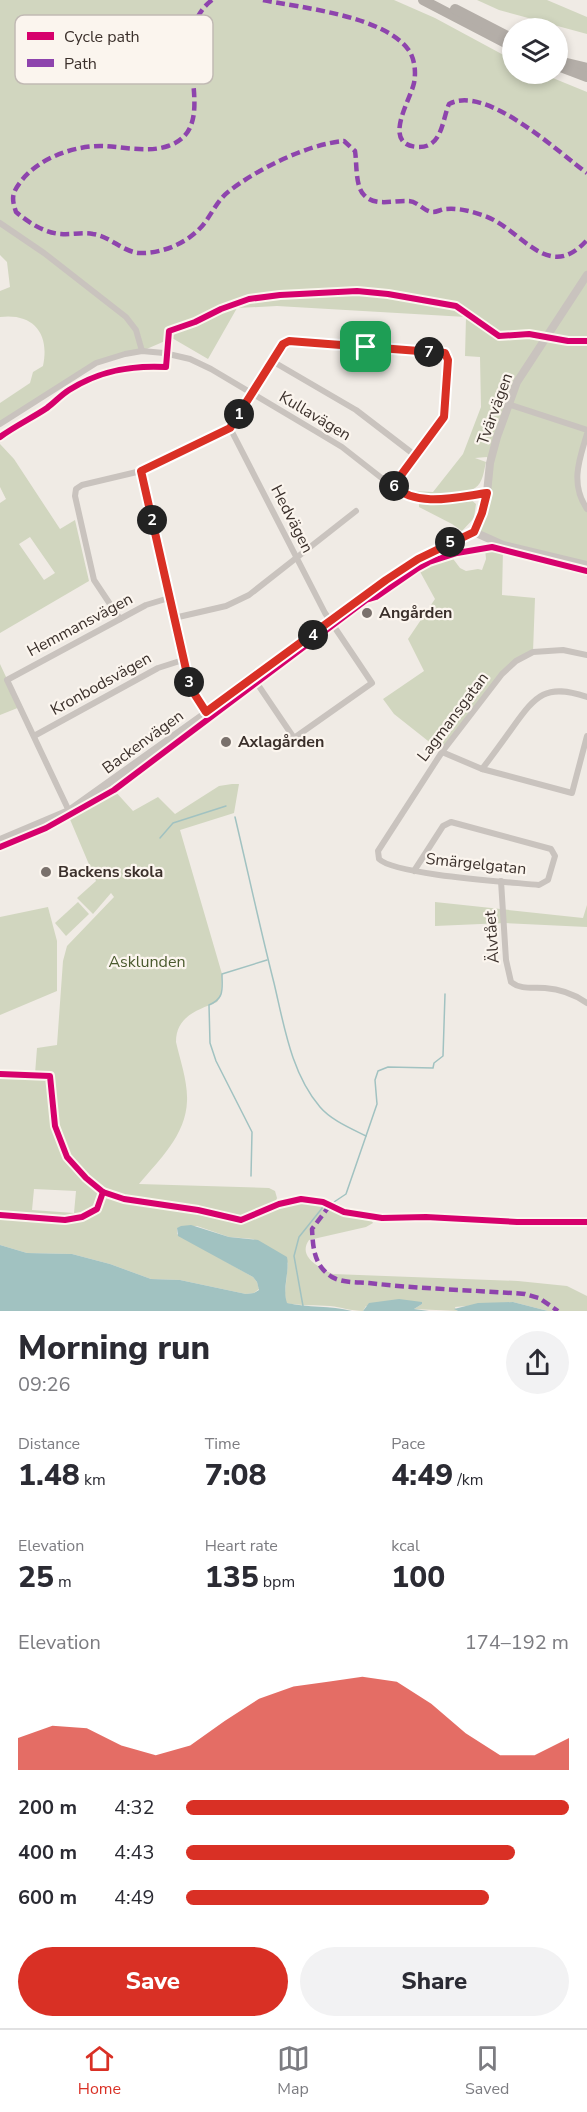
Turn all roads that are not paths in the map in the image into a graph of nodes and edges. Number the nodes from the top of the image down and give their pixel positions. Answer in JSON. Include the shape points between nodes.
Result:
{"nodes":[{"id":1,"x":423,"y":0,"type":"edge"},
{"id":2,"x":438,"y":0,"type":"edge"},
{"id":3,"x":502,"y":33,"type":"edge"},
{"id":4,"x":502,"y":41,"type":"edge"},
{"id":5,"x":568,"y":62,"type":"edge"},
{"id":6,"x":587,"y":68,"type":"edge"},
{"id":7,"x":568,"y":70,"type":"edge"},
{"id":8,"x":587,"y":77,"type":"edge"},
{"id":9,"x":0,"y":223,"type":"edge"},
{"id":10,"x":587,"y":275,"type":"edge"},
{"id":11,"x":142,"y":351,"type":"junction"},
{"id":12,"x":272,"y":361,"type":"junction"},
{"id":13,"x":252,"y":394,"type":"junction"},
{"id":14,"x":508,"y":405,"type":"junction"},
{"id":15,"x":0,"y":424,"type":"edge"},
{"id":16,"x":230,"y":428,"type":"junction"},
{"id":17,"x":587,"y":432,"type":"edge"},
{"id":18,"x":416,"y":456,"type":"junction"},
{"id":19,"x":141,"y":471,"type":"junction"},
{"id":20,"x":393,"y":486,"type":"junction"},
{"id":21,"x":487,"y":493,"type":"junction"},
{"id":22,"x":587,"y":509,"type":"edge"},
{"id":23,"x":357,"y":511,"type":"dead end"},
{"id":24,"x":474,"y":532,"type":"junction"},
{"id":25,"x":297,"y":558,"type":"junction"},
{"id":26,"x":587,"y":565,"type":"edge"},
{"id":27,"x":169,"y":598,"type":"junction"},
{"id":28,"x":174,"y":618,"type":"junction"},
{"id":29,"x":120,"y":619,"type":"junction"},
{"id":30,"x":330,"y":622,"type":"junction"},
{"id":31,"x":587,"y":655,"type":"edge"},
{"id":32,"x":183,"y":660,"type":"junction"},
{"id":33,"x":254,"y":679,"type":"junction"},
{"id":34,"x":587,"y":697,"type":"edge"},
{"id":35,"x":206,"y":712,"type":"junction"},
{"id":36,"x":587,"y":735,"type":"edge"},
{"id":37,"x":34,"y":736,"type":"junction"},
{"id":38,"x":442,"y":752,"type":"junction"},
{"id":39,"x":482,"y":769,"type":"junction"},
{"id":40,"x":69,"y":811,"type":"junction"},
{"id":41,"x":0,"y":840,"type":"edge"},
{"id":42,"x":378,"y":855,"type":"joint"},
{"id":43,"x":414,"y":871,"type":"junction"},
{"id":44,"x":501,"y":881,"type":"junction"},
{"id":45,"x":587,"y":1002,"type":"edge"}],
"edges":[{"from":1,"to":4,"type":"highway"},
{"from":2,"to":3,"type":"highway"},
{"from":5,"to":6,"type":"highway"},
{"from":7,"to":8,"type":"highway"},
{"from":9,"to":11,"type":"street","via":[[121,312],[135,330]]},
{"from":10,"to":14,"type":"street","name":"Tvärvägen","via":[[517,382]]},
{"from":11,"to":13,"type":"street","name":"Kullavägen","via":[[190,359]]},
{"from":11,"to":15,"type":"street","name":"Kullavägen","via":[[96,363]]},
{"from":12,"to":13,"type":"street"},
{"from":12,"to":18,"type":"street","via":[[356,410]]},
{"from":12,"to":18,"type":"street","via":[[289,341],[445,353],[448,360],[444,417]]},
{"from":13,"to":16,"type":"street"},
{"from":13,"to":20,"type":"street","name":"Kullavägen","via":[[342,447]]},
{"from":14,"to":17,"type":"street"},
{"from":14,"to":21,"type":"street","name":"Tvärvägen","via":[[490,463]]},
{"from":16,"to":19,"type":"street"},
{"from":16,"to":25,"type":"street","name":"Hedvägen"},
{"from":17,"to":22,"type":"street","via":[[577,480]]},
{"from":18,"to":20,"type":"street"},
{"from":19,"to":27,"type":"street"},
{"from":19,"to":29,"type":"street","via":[[82,485],[75,492],[94,580]]},
{"from":20,"to":21,"type":"street","name":"Kullavägen","via":[[402,494],[429,500]]},
{"from":21,"to":24,"type":"street","name":"Tvärvägen"},
{"from":23,"to":25,"type":"street"},
{"from":24,"to":26,"type":"street","via":[[503,545]]},
{"from":24,"to":30,"type":"street","name":"Backenvägen","via":[[418,559]]},
{"from":25,"to":28,"type":"street","via":[[241,600]]},
{"from":25,"to":30,"type":"street","name":"Hedvägen"},
{"from":27,"to":28,"type":"street"},
{"from":27,"to":29,"type":"street","name":"Hemmansvägen"},
{"from":28,"to":32,"type":"street"},
{"from":29,"to":37,"type":"street","name":"Hemmansvägen","via":[[6,680]]},
{"from":30,"to":33,"type":"street","name":"Backenvägen"},
{"from":30,"to":33,"type":"street","name":"Hedvägen","via":[[372,683],[294,738]]},
{"from":31,"to":38,"type":"street","name":"Lagmansgatan","via":[[547,650],[516,661]]},
{"from":32,"to":35,"type":"street","via":[[191,690]]},
{"from":32,"to":37,"type":"street","name":"Kronbodsvägen","via":[[158,668]]},
{"from":33,"to":35,"type":"street","name":"Backenvägen"},
{"from":34,"to":39,"type":"street","via":[[556,691],[543,694],[530,703]]},
{"from":35,"to":40,"type":"street","name":"Backenvägen"},
{"from":36,"to":39,"type":"street","via":[[572,793]]},
{"from":37,"to":40,"type":"street"},
{"from":38,"to":39,"type":"street"},
{"from":38,"to":42,"type":"street","name":"Lagmansgatan"},
{"from":40,"to":41,"type":"street","name":"Backenvägen"},
{"from":42,"to":43,"type":"street","name":"Smärgelgatan","via":[[384,863]]},
{"from":43,"to":44,"type":"street","name":"Smärgelgatan"},
{"from":43,"to":44,"type":"street","name":"Smärgelgatan","via":[[448,822],[554,851],[550,878],[544,884]]},
{"from":44,"to":45,"type":"street","name":"Älvtået","via":[[511,982],[561,991]]}]}
